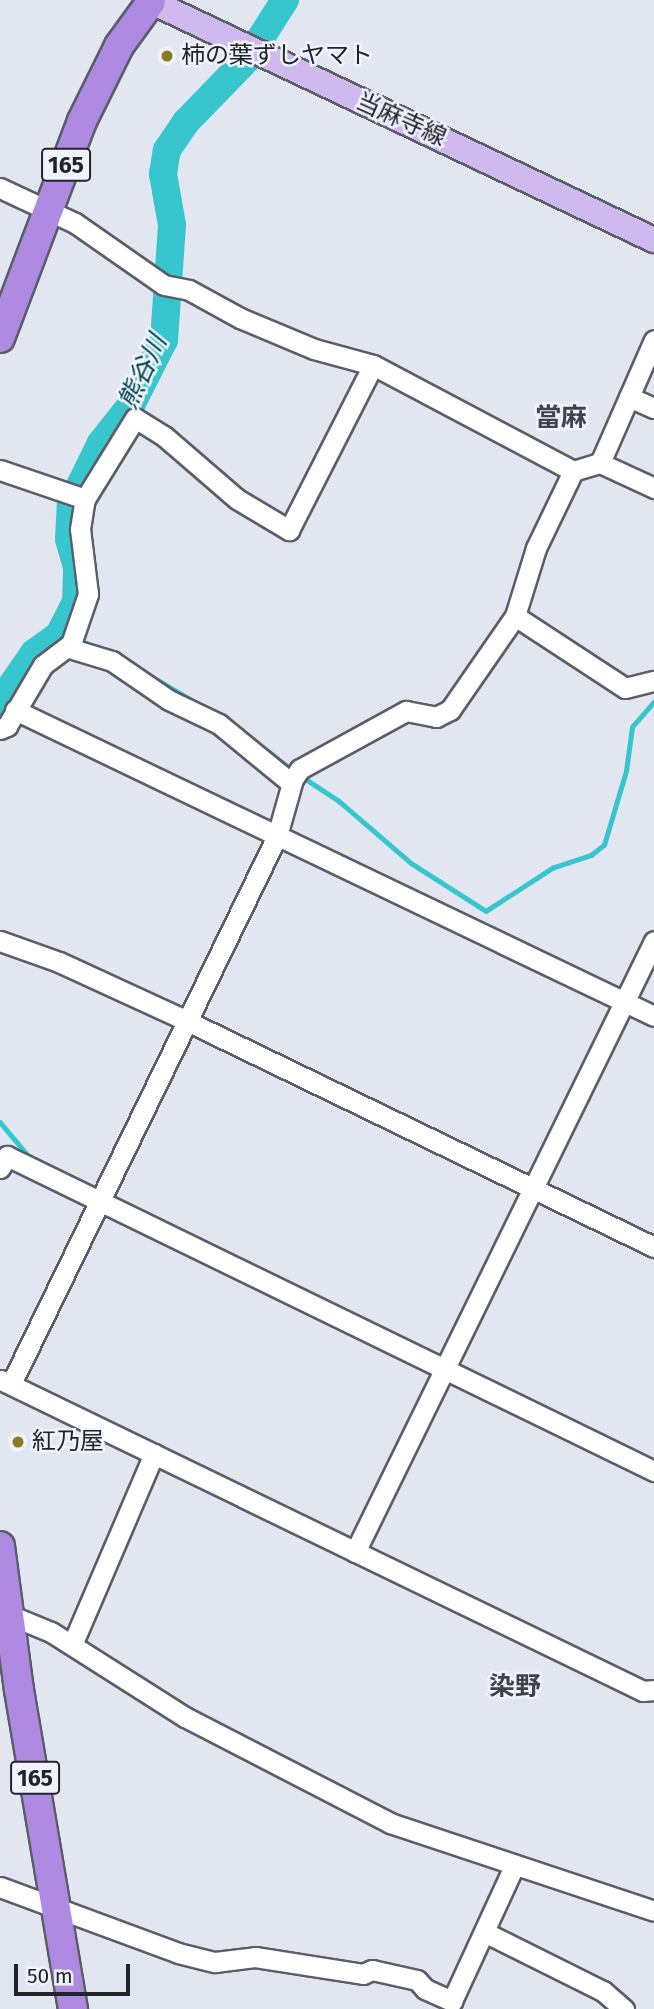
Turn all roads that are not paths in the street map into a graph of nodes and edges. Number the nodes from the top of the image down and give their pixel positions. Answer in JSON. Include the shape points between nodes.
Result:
{"nodes":[{"id":1,"x":150,"y":1,"type":"edge"},
{"id":2,"x":0,"y":188,"type":"edge"},
{"id":3,"x":49,"y":211,"type":"junction"},
{"id":4,"x":654,"y":240,"type":"edge"},
{"id":5,"x":0,"y":338,"type":"edge"},
{"id":6,"x":654,"y":340,"type":"edge"},
{"id":7,"x":373,"y":365,"type":"junction"},
{"id":8,"x":629,"y":397,"type":"junction"},
{"id":9,"x":654,"y":408,"type":"edge"},
{"id":10,"x":600,"y":463,"type":"junction"},
{"id":11,"x":0,"y":470,"type":"edge"},
{"id":12,"x":573,"y":471,"type":"junction"},
{"id":13,"x":654,"y":488,"type":"edge"},
{"id":14,"x":77,"y":496,"type":"junction"},
{"id":15,"x":515,"y":616,"type":"junction"},
{"id":16,"x":72,"y":641,"type":"junction"},
{"id":17,"x":654,"y":681,"type":"edge"},
{"id":18,"x":15,"y":710,"type":"junction"},
{"id":19,"x":0,"y":729,"type":"edge"},
{"id":20,"x":295,"y":777,"type":"junction"},
{"id":21,"x":278,"y":836,"type":"junction"},
{"id":22,"x":654,"y":941,"type":"edge"},
{"id":23,"x":0,"y":942,"type":"edge"},
{"id":24,"x":624,"y":1002,"type":"junction"},
{"id":25,"x":654,"y":1016,"type":"edge"},
{"id":26,"x":187,"y":1021,"type":"junction"},
{"id":27,"x":0,"y":1168,"type":"edge"},
{"id":28,"x":533,"y":1189,"type":"junction"},
{"id":29,"x":99,"y":1204,"type":"junction"},
{"id":30,"x":654,"y":1247,"type":"edge"},
{"id":31,"x":444,"y":1372,"type":"junction"},
{"id":32,"x":6,"y":1382,"type":"edge"},
{"id":33,"x":154,"y":1454,"type":"junction"},
{"id":34,"x":654,"y":1471,"type":"edge"},
{"id":35,"x":0,"y":1546,"type":"edge"},
{"id":36,"x":355,"y":1552,"type":"junction"},
{"id":37,"x":7,"y":1604,"type":"edge"},
{"id":38,"x":72,"y":1645,"type":"junction"},
{"id":39,"x":654,"y":1690,"type":"edge"},
{"id":40,"x":514,"y":1866,"type":"junction"},
{"id":41,"x":0,"y":1887,"type":"edge"},
{"id":42,"x":58,"y":1909,"type":"junction"},
{"id":43,"x":654,"y":1911,"type":"edge"},
{"id":44,"x":484,"y":1932,"type":"junction"},
{"id":45,"x":73,"y":2009,"type":"edge"},
{"id":46,"x":624,"y":2009,"type":"edge"}],
"edges":[{"from":1,"to":3,"type":"highway","number":"165","via":[[119,46],[82,121]]},
{"from":1,"to":4,"type":"main road","name":"当麻寺線"},
{"from":2,"to":3,"type":"street"},
{"from":3,"to":5,"type":"highway","number":"165"},
{"from":3,"to":7,"type":"street","via":[[116,248],[169,286],[189,290],[240,318],[314,349]]},
{"from":6,"to":8,"type":"street"},
{"from":7,"to":12,"type":"street"},
{"from":7,"to":14,"type":"street","via":[[289,530],[237,499],[164,436],[135,418]]},
{"from":8,"to":9,"type":"street"},
{"from":8,"to":10,"type":"street"},
{"from":10,"to":12,"type":"street"},
{"from":10,"to":13,"type":"street"},
{"from":11,"to":14,"type":"street"},
{"from":12,"to":15,"type":"street","via":[[536,548]]},
{"from":14,"to":16,"type":"street","via":[[88,594]]},
{"from":15,"to":17,"type":"street","via":[[625,688]]},
{"from":15,"to":20,"type":"street","via":[[450,710],[436,718],[407,711]]},
{"from":16,"to":18,"type":"street","via":[[43,665]]},
{"from":16,"to":20,"type":"street","via":[[113,661],[169,700],[219,724]]},
{"from":18,"to":19,"type":"street","via":[[7,726]]},
{"from":18,"to":21,"type":"street"},
{"from":20,"to":21,"type":"street"},
{"from":21,"to":24,"type":"street"},
{"from":21,"to":26,"type":"street"},
{"from":22,"to":24,"type":"street"},
{"from":23,"to":26,"type":"street","via":[[59,962]]},
{"from":24,"to":25,"type":"street"},
{"from":24,"to":28,"type":"street"},
{"from":26,"to":28,"type":"street"},
{"from":26,"to":29,"type":"street"},
{"from":27,"to":29,"type":"street","via":[[7,1156]]},
{"from":28,"to":30,"type":"street"},
{"from":28,"to":31,"type":"street"},
{"from":29,"to":31,"type":"street"},
{"from":29,"to":32,"type":"street"},
{"from":31,"to":34,"type":"street"},
{"from":31,"to":36,"type":"street"},
{"from":32,"to":33,"type":"street"},
{"from":33,"to":36,"type":"street"},
{"from":33,"to":38,"type":"street"},
{"from":35,"to":37,"type":"highway","number":"165"},
{"from":36,"to":39,"type":"street","via":[[643,1691]]},
{"from":37,"to":38,"type":"street"},
{"from":37,"to":42,"type":"highway","number":"165"},
{"from":38,"to":40,"type":"street","via":[[185,1717],[390,1823]]},
{"from":40,"to":43,"type":"street"},
{"from":40,"to":44,"type":"street"},
{"from":41,"to":42,"type":"street"},
{"from":42,"to":44,"type":"street","via":[[178,1954],[215,1962],[255,1957],[363,1974],[372,1970],[417,1980],[425,1989],[452,2001]]},
{"from":42,"to":45,"type":"highway","number":"165"},
{"from":44,"to":46,"type":"street","via":[[603,1991]]}]}
